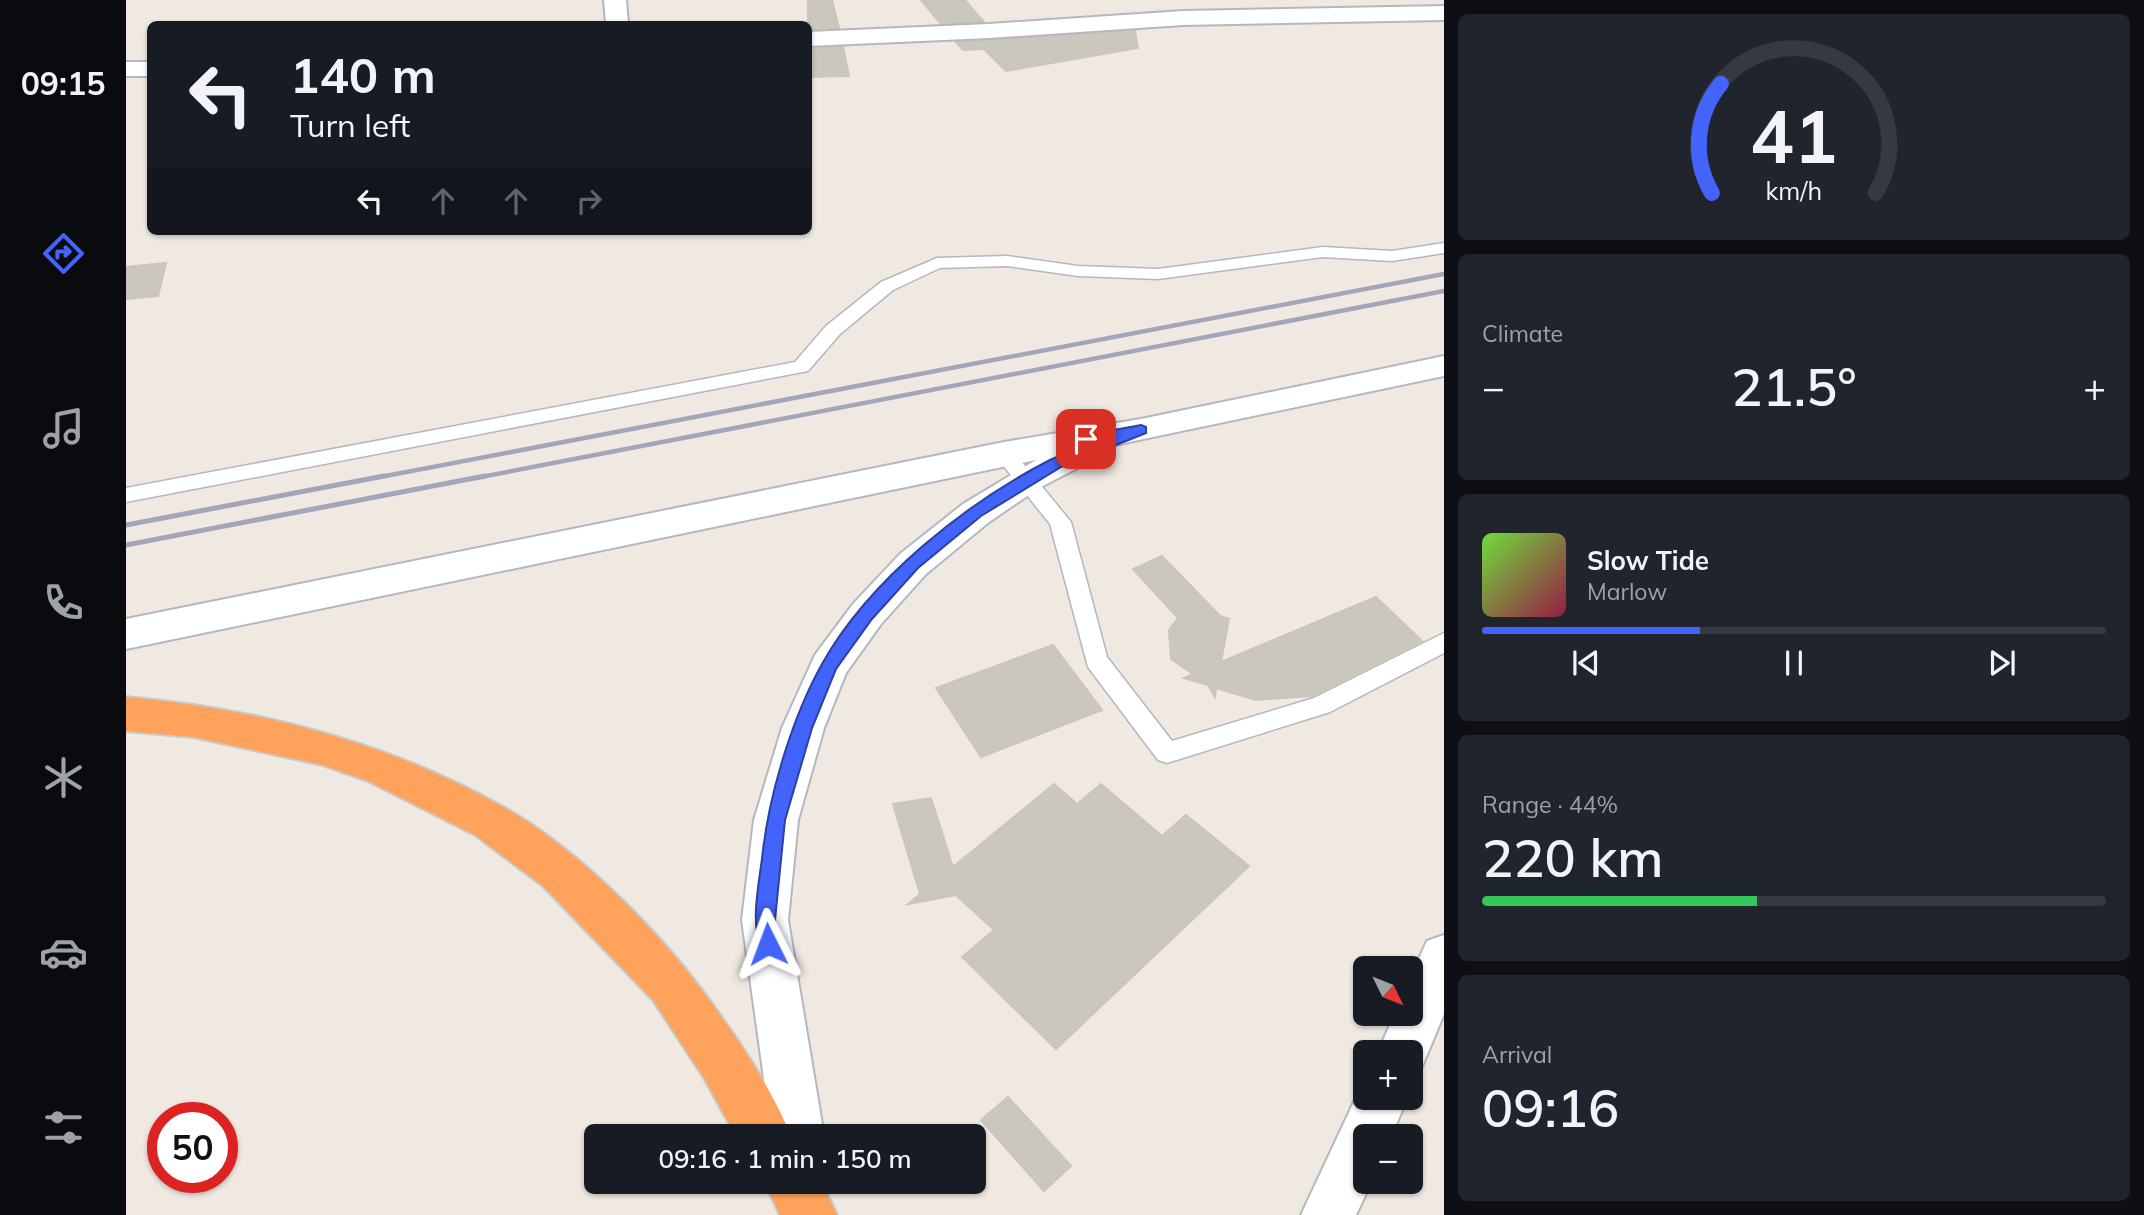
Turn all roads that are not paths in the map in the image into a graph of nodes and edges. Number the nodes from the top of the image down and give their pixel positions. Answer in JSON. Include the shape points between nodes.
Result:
{"nodes":[{"id":1,"x":615,"y":0,"type":"edge"},
{"id":2,"x":1444,"y":13,"type":"edge"},
{"id":3,"x":617,"y":21,"type":"edge"},
{"id":4,"x":812,"y":39,"type":"edge"},
{"id":5,"x":126,"y":69,"type":"edge"},
{"id":6,"x":147,"y":69,"type":"edge"},
{"id":7,"x":1444,"y":248,"type":"edge"},
{"id":8,"x":1444,"y":366,"type":"edge"},
{"id":9,"x":1016,"y":467,"type":"junction"},
{"id":10,"x":126,"y":495,"type":"edge"},
{"id":11,"x":126,"y":634,"type":"edge"},
{"id":12,"x":1444,"y":642,"type":"edge"},
{"id":13,"x":126,"y":713,"type":"edge"},
{"id":14,"x":1444,"y":957,"type":"edge"},
{"id":15,"x":1408,"y":1040,"type":"edge"},
{"id":16,"x":758,"y":1124,"type":"edge"},
{"id":17,"x":796,"y":1124,"type":"edge"},
{"id":18,"x":1353,"y":1162,"type":"edge"},
{"id":19,"x":798,"y":1194,"type":"edge"},
{"id":20,"x":807,"y":1194,"type":"edge"},
{"id":21,"x":810,"y":1215,"type":"edge"},
{"id":22,"x":1328,"y":1215,"type":"edge"}],
"edges":[{"from":1,"to":3,"type":"main road"},
{"from":2,"to":4,"type":"main road","via":[[1183,18]]},
{"from":5,"to":6,"type":"main road"},
{"from":7,"to":10,"type":"lane","via":[[1392,256],[1323,252],[1158,274],[1078,271],[1007,261],[937,263],[887,286],[833,330],[800,367]]},
{"from":8,"to":9,"type":"main road","via":[[1141,430]]},
{"from":9,"to":11,"type":"main road"},
{"from":9,"to":12,"type":"lane","via":[[1060,522],[1096,660],[1167,753],[1321,705]]},
{"from":9,"to":17,"type":"main road","via":[[976,513],[913,564],[867,614],[829,666],[803,728],[776,820],[765,920]]},
{"from":13,"to":16,"type":"highway","via":[[193,720],[323,748],[383,768],[492,821],[558,872],[670,984]]},
{"from":14,"to":15,"type":"main road"},
{"from":18,"to":22,"type":"main road"},
{"from":19,"to":21,"type":"highway"},
{"from":20,"to":21,"type":"main road"}]}
